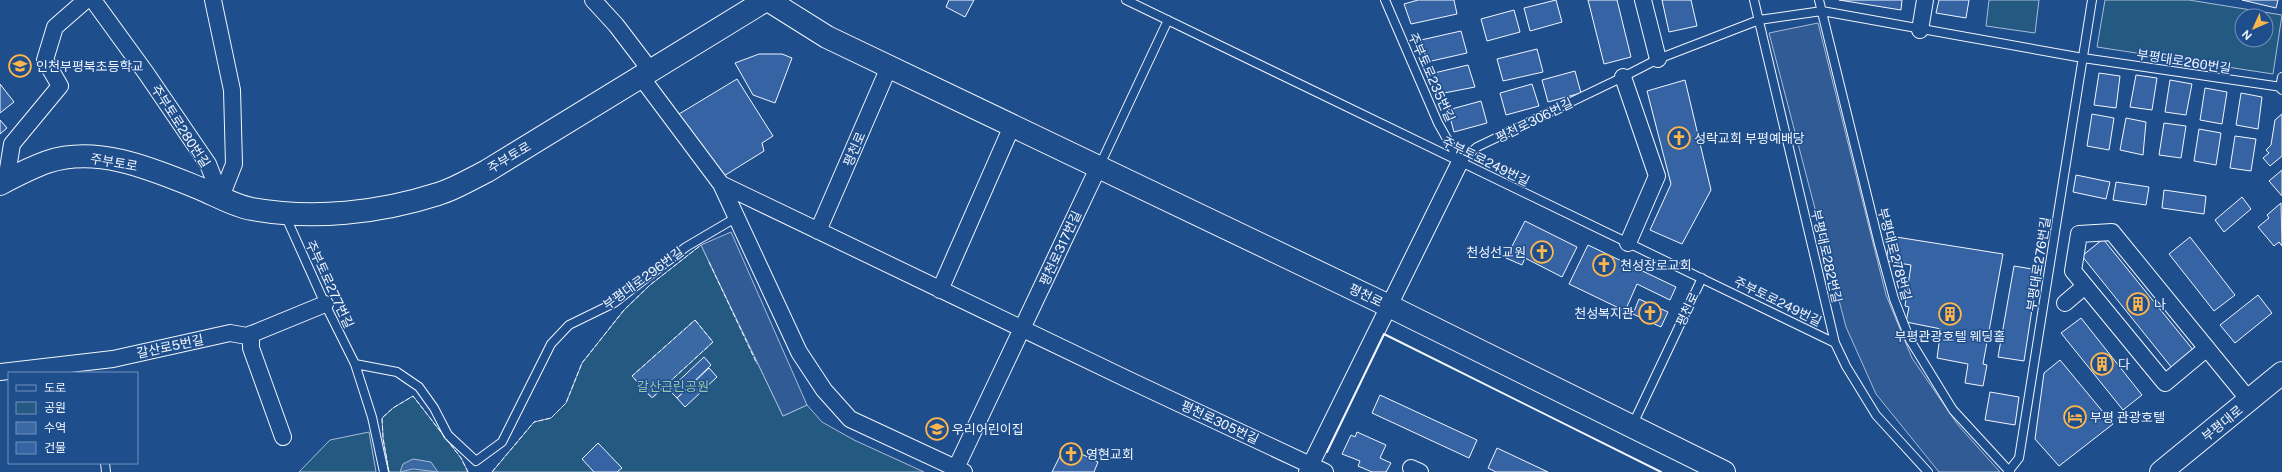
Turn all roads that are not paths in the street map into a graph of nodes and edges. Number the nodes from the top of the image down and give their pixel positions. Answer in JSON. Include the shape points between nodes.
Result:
{"nodes":[{"id":1,"x":86,"y":0,"type":"edge"},
{"id":2,"x":93,"y":0,"type":"edge"},
{"id":3,"x":213,"y":0,"type":"edge"},
{"id":4,"x":593,"y":0,"type":"edge"},
{"id":5,"x":767,"y":0,"type":"edge"},
{"id":6,"x":1126,"y":0,"type":"edge"},
{"id":7,"x":1385,"y":0,"type":"edge"},
{"id":8,"x":1643,"y":0,"type":"edge"},
{"id":9,"x":1754,"y":0,"type":"edge"},
{"id":10,"x":1819,"y":0,"type":"edge"},
{"id":11,"x":1925,"y":0,"type":"edge"},
{"id":12,"x":2092,"y":0,"type":"edge"},
{"id":13,"x":1822,"y":11,"type":"junction"},
{"id":14,"x":1168,"y":20,"type":"junction"},
{"id":15,"x":1759,"y":20,"type":"junction"},
{"id":16,"x":1920,"y":30,"type":"junction"},
{"id":17,"x":2083,"y":58,"type":"junction"},
{"id":18,"x":1658,"y":59,"type":"junction"},
{"id":19,"x":889,"y":67,"type":"junction"},
{"id":20,"x":646,"y":74,"type":"junction"},
{"id":21,"x":1623,"y":77,"type":"junction"},
{"id":22,"x":2282,"y":77,"type":"edge"},
{"id":23,"x":2281,"y":88,"type":"edge"},
{"id":24,"x":1012,"y":126,"type":"junction"},
{"id":25,"x":1460,"y":162,"type":"junction"},
{"id":26,"x":1098,"y":168,"type":"junction"},
{"id":27,"x":3,"y":182,"type":"edge"},
{"id":28,"x":721,"y":184,"type":"junction"},
{"id":29,"x":221,"y":197,"type":"junction"},
{"id":30,"x":284,"y":214,"type":"junction"},
{"id":31,"x":737,"y":217,"type":"junction"},
{"id":32,"x":818,"y":231,"type":"junction"},
{"id":33,"x":1628,"y":243,"type":"junction"},
{"id":34,"x":1702,"y":278,"type":"junction"},
{"id":35,"x":2085,"y":286,"type":"junction"},
{"id":36,"x":940,"y":290,"type":"junction"},
{"id":37,"x":2065,"y":303,"type":"dead end"},
{"id":38,"x":325,"y":304,"type":"junction"},
{"id":39,"x":1389,"y":306,"type":"junction"},
{"id":40,"x":1022,"y":329,"type":"junction"},
{"id":41,"x":251,"y":334,"type":"junction"},
{"id":42,"x":1836,"y":342,"type":"junction"},
{"id":43,"x":2207,"y":348,"type":"junction"},
{"id":44,"x":355,"y":364,"type":"junction"},
{"id":45,"x":88,"y":367,"type":"edge"},
{"id":46,"x":0,"y":372,"type":"edge"},
{"id":47,"x":2282,"y":373,"type":"edge"},
{"id":48,"x":2249,"y":400,"type":"junction"},
{"id":49,"x":1631,"y":426,"type":"junction"},
{"id":50,"x":283,"y":437,"type":"dead end"},
{"id":51,"x":1309,"y":468,"type":"edge"},
{"id":52,"x":960,"y":470,"type":"edge"},
{"id":53,"x":384,"y":472,"type":"edge"},
{"id":54,"x":1325,"y":472,"type":"edge"},
{"id":55,"x":1724,"y":472,"type":"edge"},
{"id":56,"x":1928,"y":472,"type":"edge"},
{"id":57,"x":2009,"y":472,"type":"edge"},
{"id":58,"x":2161,"y":472,"type":"edge"}],
"edges":[{"from":1,"to":27,"type":"street","name":"주부토로","via":[[55,27],[45,60],[60,86],[12,144]]},
{"from":2,"to":29,"type":"street","name":"주부토로280번길","via":[[208,164]]},
{"from":3,"to":29,"type":"street","via":[[232,90],[234,164]]},
{"from":4,"to":20,"type":"street","via":[[616,25]]},
{"from":5,"to":19,"type":"main road","name":"평천로","via":[[828,37]]},
{"from":5,"to":20,"type":"main road","name":"주부토로"},
{"from":6,"to":14,"type":"lane","name":"주부토로249번길"},
{"from":7,"to":25,"type":"lane","name":"주부토로235번길","via":[[1438,123]]},
{"from":8,"to":18,"type":"street"},
{"from":9,"to":15,"type":"lane","name":"부평대로282번길"},
{"from":10,"to":13,"type":"lane","name":"부평대로278번길"},
{"from":11,"to":16,"type":"street"},
{"from":12,"to":17,"type":"lane","name":"부평대로276번길"},
{"from":13,"to":15,"type":"lane","name":"평천로306번길"},
{"from":13,"to":16,"type":"lane"},
{"from":13,"to":57,"type":"lane","name":"부평대로278번길","via":[[1879,244],[1894,299],[1910,340],[1953,410]]},
{"from":14,"to":25,"type":"lane","name":"주부토로249번길"},
{"from":14,"to":26,"type":"lane"},
{"from":15,"to":18,"type":"lane","name":"평천로306번길"},
{"from":15,"to":42,"type":"lane","name":"부평대로282번길"},
{"from":16,"to":17,"type":"lane"},
{"from":17,"to":23,"type":"lane","name":"부평대로260번길"},
{"from":17,"to":57,"type":"lane","name":"부평대로276번길","via":[[2019,458]]},
{"from":18,"to":21,"type":"lane","name":"평천로306번길"},
{"from":19,"to":24,"type":"main road","name":"평천로"},
{"from":19,"to":32,"type":"street","name":"평천로"},
{"from":20,"to":28,"type":"street"},
{"from":20,"to":30,"type":"main road","name":"주부토로","via":[[487,171],[439,194],[393,206],[355,212]]},
{"from":21,"to":25,"type":"lane","name":"평천로306번길","via":[[1477,147]]},
{"from":21,"to":33,"type":"street","via":[[1657,176]]},
{"from":22,"to":23,"type":"lane","name":"부평대로260번길"},
{"from":24,"to":26,"type":"main road","name":"평천로"},
{"from":24,"to":36,"type":"street"},
{"from":25,"to":33,"type":"lane","name":"주부토로249번길"},
{"from":25,"to":39,"type":"street","name":"평천로306번길"},
{"from":26,"to":39,"type":"main road","name":"평천로"},
{"from":26,"to":40,"type":"street","name":"평천로317번길"},
{"from":27,"to":29,"type":"main road","name":"주부토로","via":[[48,162],[72,157],[96,157],[161,173]]},
{"from":28,"to":31,"type":"street"},
{"from":28,"to":32,"type":"street"},
{"from":29,"to":30,"type":"main road","name":"주부토로","via":[[250,209]]},
{"from":30,"to":38,"type":"lane","name":"주부토로277번길"},
{"from":31,"to":44,"type":"lane","name":"부평대로296번길","via":[[686,247],[614,303],[569,325],[551,344],[502,442],[476,461],[448,435],[419,387],[397,372]]},
{"from":31,"to":52,"type":"street","via":[[799,352],[824,390],[850,419]]},
{"from":32,"to":36,"type":"street"},
{"from":33,"to":34,"type":"lane","name":"주부토로249번길"},
{"from":34,"to":42,"type":"lane","name":"주부토로249번길"},
{"from":34,"to":49,"type":"lane","name":"평천로"},
{"from":35,"to":37,"type":"street"},
{"from":35,"to":43,"type":"street","via":[[2165,383]]},
{"from":35,"to":43,"type":"street","via":[[2073,271],[2079,234],[2112,232]]},
{"from":36,"to":40,"type":"street"},
{"from":38,"to":41,"type":"street","name":"갈산로5번길"},
{"from":38,"to":44,"type":"lane","name":"주부토로277번길"},
{"from":39,"to":49,"type":"main road","name":"평천로"},
{"from":39,"to":51,"type":"street"},
{"from":40,"to":51,"type":"street","name":"평천로305번길"},
{"from":40,"to":52,"type":"street","name":"평천로317번길"},
{"from":41,"to":45,"type":"street","name":"갈산로5번길","via":[[248,336],[230,333]]},
{"from":41,"to":50,"type":"street","via":[[252,348]]},
{"from":42,"to":56,"type":"lane","name":"부평대로282번길","via":[[1846,366],[1876,415]]},
{"from":43,"to":48,"type":"street"},
{"from":44,"to":53,"type":"lane","name":"주부토로277번길","via":[[372,417]]},
{"from":45,"to":46,"type":"street","name":"갈산로5번길"},
{"from":47,"to":48,"type":"main road","name":"부평대로"},
{"from":48,"to":58,"type":"main road","name":"부평대로"},
{"from":49,"to":55,"type":"main road","name":"평천로"},
{"from":51,"to":54,"type":"street","name":"평천로305번길"}]}
